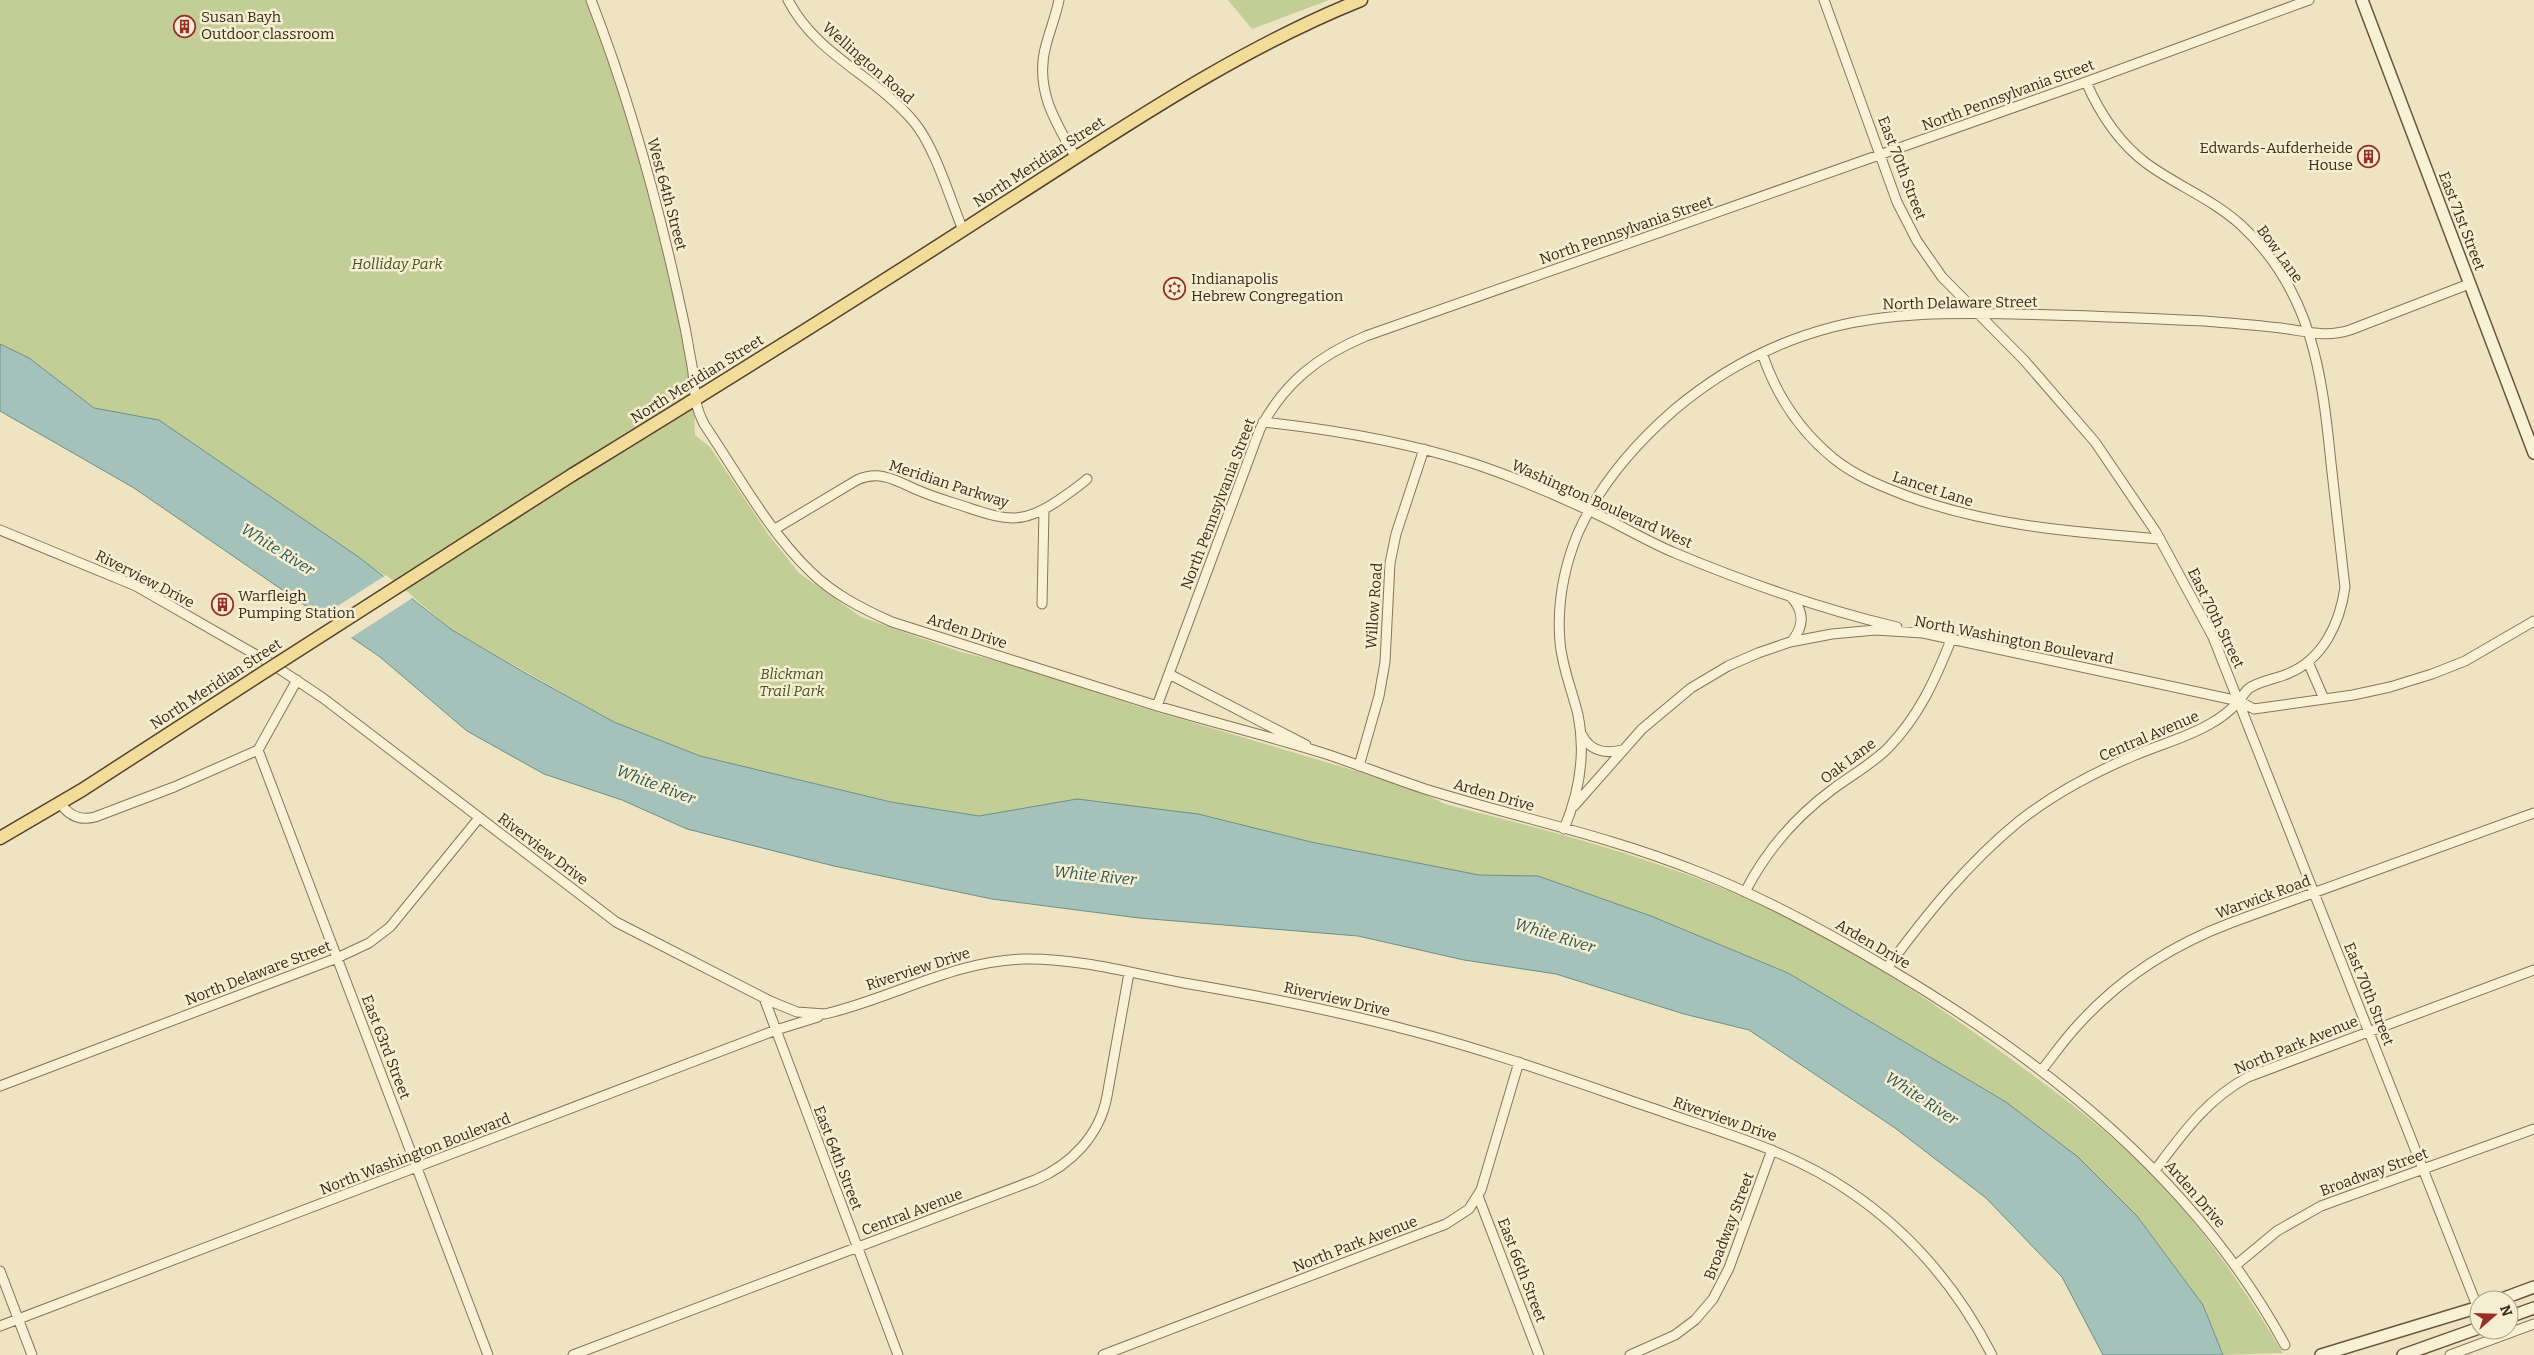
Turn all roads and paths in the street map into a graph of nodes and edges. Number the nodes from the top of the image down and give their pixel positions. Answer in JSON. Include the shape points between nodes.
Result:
{"nodes":[{"id":1,"x":591,"y":0,"type":"edge"},
{"id":2,"x":788,"y":0,"type":"edge"},
{"id":3,"x":1059,"y":0,"type":"edge"},
{"id":4,"x":1361,"y":0,"type":"edge"},
{"id":5,"x":1824,"y":0,"type":"edge"},
{"id":6,"x":2309,"y":0,"type":"edge"},
{"id":7,"x":2362,"y":0,"type":"edge"},
{"id":8,"x":2373,"y":0,"type":"edge"},
{"id":9,"x":2372,"y":26,"type":"junction"},
{"id":10,"x":2086,"y":82,"type":"junction"},
{"id":11,"x":1881,"y":154,"type":"junction"},
{"id":12,"x":1076,"y":158,"type":"junction"},
{"id":13,"x":964,"y":230,"type":"junction"},
{"id":14,"x":2469,"y":284,"type":"junction"},
{"id":15,"x":1978,"y":313,"type":"junction"},
{"id":16,"x":2309,"y":333,"type":"junction"},
{"id":17,"x":1762,"y":353,"type":"junction"},
{"id":18,"x":694,"y":401,"type":"junction"},
{"id":19,"x":1264,"y":422,"type":"junction"},
{"id":20,"x":1424,"y":449,"type":"junction"},
{"id":21,"x":2534,"y":453,"type":"edge"},
{"id":22,"x":1087,"y":479,"type":"dead end"},
{"id":23,"x":1044,"y":510,"type":"junction"},
{"id":24,"x":1590,"y":511,"type":"junction"},
{"id":25,"x":775,"y":529,"type":"junction"},
{"id":26,"x":0,"y":530,"type":"edge"},
{"id":27,"x":2160,"y":539,"type":"junction"},
{"id":28,"x":1791,"y":596,"type":"junction"},
{"id":29,"x":1042,"y":604,"type":"dead end"},
{"id":30,"x":2534,"y":621,"type":"edge"},
{"id":31,"x":1923,"y":633,"type":"junction"},
{"id":32,"x":1951,"y":640,"type":"junction"},
{"id":33,"x":1790,"y":642,"type":"junction"},
{"id":34,"x":2308,"y":662,"type":"junction"},
{"id":35,"x":1169,"y":674,"type":"junction"},
{"id":36,"x":297,"y":680,"type":"junction"},
{"id":37,"x":2324,"y":699,"type":"junction"},
{"id":38,"x":2239,"y":700,"type":"junction"},
{"id":39,"x":1157,"y":706,"type":"junction"},
{"id":40,"x":1582,"y":735,"type":"junction"},
{"id":41,"x":258,"y":750,"type":"junction"},
{"id":42,"x":1622,"y":750,"type":"junction"},
{"id":43,"x":1324,"y":754,"type":"junction"},
{"id":44,"x":1359,"y":766,"type":"junction"},
{"id":45,"x":60,"y":803,"type":"junction"},
{"id":46,"x":1573,"y":807,"type":"junction"},
{"id":47,"x":2534,"y":813,"type":"edge"},
{"id":48,"x":479,"y":818,"type":"junction"},
{"id":49,"x":1564,"y":829,"type":"junction"},
{"id":50,"x":0,"y":838,"type":"edge"},
{"id":51,"x":1744,"y":892,"type":"junction"},
{"id":52,"x":2314,"y":892,"type":"junction"},
{"id":53,"x":337,"y":958,"type":"junction"},
{"id":54,"x":1887,"y":968,"type":"junction"},
{"id":55,"x":2534,"y":970,"type":"edge"},
{"id":56,"x":1129,"y":973,"type":"junction"},
{"id":57,"x":764,"y":998,"type":"junction"},
{"id":58,"x":840,"y":1010,"type":"junction"},
{"id":59,"x":776,"y":1030,"type":"junction"},
{"id":60,"x":2369,"y":1031,"type":"junction"},
{"id":61,"x":1519,"y":1062,"type":"junction"},
{"id":62,"x":2041,"y":1071,"type":"junction"},
{"id":63,"x":0,"y":1086,"type":"edge"},
{"id":64,"x":2534,"y":1129,"type":"edge"},
{"id":65,"x":1772,"y":1150,"type":"junction"},
{"id":66,"x":418,"y":1168,"type":"junction"},
{"id":67,"x":2423,"y":1169,"type":"junction"},
{"id":68,"x":2156,"y":1170,"type":"junction"},
{"id":69,"x":1478,"y":1196,"type":"junction"},
{"id":70,"x":857,"y":1247,"type":"junction"},
{"id":71,"x":2236,"y":1265,"type":"junction"},
{"id":72,"x":0,"y":1271,"type":"edge"},
{"id":73,"x":2534,"y":1287,"type":"edge"},
{"id":74,"x":2472,"y":1290,"type":"edge"},
{"id":75,"x":2519,"y":1293,"type":"edge"},
{"id":76,"x":2534,"y":1308,"type":"edge"},
{"id":77,"x":2469,"y":1311,"type":"edge"},
{"id":78,"x":2519,"y":1313,"type":"edge"},
{"id":79,"x":18,"y":1319,"type":"junction"},
{"id":80,"x":2534,"y":1324,"type":"edge"},
{"id":81,"x":0,"y":1326,"type":"edge"},
{"id":82,"x":2519,"y":1329,"type":"edge"},
{"id":83,"x":2469,"y":1332,"type":"edge"},
{"id":84,"x":2490,"y":1340,"type":"edge"},
{"id":85,"x":2285,"y":1345,"type":"dead end"},
{"id":86,"x":32,"y":1355,"type":"edge"},
{"id":87,"x":488,"y":1355,"type":"edge"},
{"id":88,"x":573,"y":1355,"type":"edge"},
{"id":89,"x":898,"y":1355,"type":"edge"},
{"id":90,"x":1103,"y":1355,"type":"edge"},
{"id":91,"x":1539,"y":1355,"type":"edge"},
{"id":92,"x":1630,"y":1355,"type":"edge"},
{"id":93,"x":1992,"y":1355,"type":"edge"},
{"id":94,"x":2321,"y":1355,"type":"edge"},
{"id":95,"x":2403,"y":1355,"type":"edge"},
{"id":96,"x":2450,"y":1355,"type":"edge"}],
"edges":[{"from":1,"to":18,"type":"street","name":"West 64th Street","via":[[629,108],[652,188],[678,293],[692,367]]},
{"from":2,"to":13,"type":"street","name":"Wellington Road","via":[[796,15],[820,42],[883,92],[915,124],[928,146]]},
{"from":3,"to":12,"type":"street","via":[[1045,46],[1042,80],[1052,117]]},
{"from":4,"to":12,"type":"main road","name":"North Meridian Street","via":[[1260,46]]},
{"from":5,"to":11,"type":"street","name":"East 70th Street"},
{"from":6,"to":10,"type":"street","name":"North Pennsylvania Street"},
{"from":7,"to":9,"type":"main road","name":"East 71st Street"},
{"from":8,"to":9,"type":"main road"},
{"from":9,"to":14,"type":"main road","name":"East 71st Street"},
{"from":10,"to":11,"type":"street","name":"North Pennsylvania Street"},
{"from":10,"to":16,"type":"street","name":"Bow Lane","via":[[2106,122],[2130,149],[2158,171],[2215,204],[2264,250],[2290,290]]},
{"from":11,"to":15,"type":"street","name":"East 70th Street","via":[[1897,202],[1917,241],[1942,276]]},
{"from":11,"to":19,"type":"street","name":"North Pennsylvania Street","via":[[1350,343],[1318,361],[1294,380]]},
{"from":12,"to":13,"type":"main road","name":"North Meridian Street"},
{"from":13,"to":18,"type":"main road","name":"North Meridian Street"},
{"from":14,"to":16,"type":"street","via":[[2344,332]]},
{"from":14,"to":21,"type":"main road","name":"East 71st Street"},
{"from":15,"to":16,"type":"street","name":"North Delaware Street","via":[[2228,323]]},
{"from":15,"to":17,"type":"street","name":"North Delaware Street","via":[[1852,322],[1803,336]]},
{"from":15,"to":27,"type":"street","name":"East 70th Street","via":[[2061,400],[2127,486]]},
{"from":16,"to":34,"type":"street","via":[[2323,385],[2345,587],[2336,625]]},
{"from":17,"to":24,"type":"street","name":"North Delaware Street","via":[[1701,389],[1662,421],[1622,464]]},
{"from":17,"to":27,"type":"street","name":"Lancet Lane","via":[[1776,388],[1799,424],[1834,458],[1870,481],[1923,502],[2000,522],[2058,531]]},
{"from":18,"to":25,"type":"street","name":"Arden Drive","via":[[704,424]]},
{"from":18,"to":45,"type":"main road","name":"North Meridian Street","bridge":true,"via":[[572,475]]},
{"from":19,"to":20,"type":"street","name":"Washington Boulevard West","via":[[1337,431]]},
{"from":19,"to":35,"type":"street","name":"North Pennsylvania Street"},
{"from":20,"to":24,"type":"street","name":"Washington Boulevard West","via":[[1480,466]]},
{"from":20,"to":44,"type":"street","name":"Willow Road","via":[[1396,534],[1390,563],[1385,662]]},
{"from":22,"to":23,"type":"street","name":"Meridian Parkway"},
{"from":23,"to":25,"type":"street","name":"Meridian Parkway","via":[[1021,519],[1000,518],[930,495],[890,477],[875,475],[857,480]]},
{"from":23,"to":29,"type":"street"},
{"from":24,"to":28,"type":"street","name":"Washington Boulevard West","via":[[1674,552]]},
{"from":24,"to":40,"type":"street","name":"North Delaware Street","via":[[1578,534],[1564,576],[1559,629],[1564,670]]},
{"from":25,"to":39,"type":"street","name":"Arden Drive","via":[[818,578],[892,622]]},
{"from":26,"to":36,"type":"street","name":"Riverview Drive","via":[[136,586]]},
{"from":27,"to":38,"type":"street","name":"East 70th Street","via":[[2213,637]]},
{"from":28,"to":31,"type":"street","name":"Washington Boulevard West","via":[[1858,618]]},
{"from":28,"to":33,"type":"street","via":[[1801,611],[1802,620]]},
{"from":30,"to":37,"type":"street","via":[[2480,653],[2432,674],[2365,693]]},
{"from":31,"to":32,"type":"street","name":"North Washington Boulevard"},
{"from":31,"to":33,"type":"street","name":"North Washington Boulevard","via":[[1864,631]]},
{"from":32,"to":38,"type":"street","name":"North Washington Boulevard"},
{"from":32,"to":51,"type":"street","name":"Oak Lane","via":[[1926,697],[1902,733],[1878,757],[1795,822],[1760,863]]},
{"from":33,"to":42,"type":"street","name":"North Washington Boulevard","via":[[1744,658],[1701,681],[1654,716]]},
{"from":34,"to":37,"type":"street"},
{"from":34,"to":38,"type":"street","name":"Central Avenue","via":[[2288,674],[2249,688]]},
{"from":35,"to":39,"type":"street","name":"North Pennsylvania Street"},
{"from":35,"to":43,"type":"street","name":"Arden Drive"},
{"from":36,"to":41,"type":"street"},
{"from":36,"to":48,"type":"street","name":"Riverview Drive"},
{"from":37,"to":38,"type":"street","via":[[2254,709]]},
{"from":38,"to":52,"type":"street","name":"East 70th Street"},
{"from":38,"to":54,"type":"street","name":"Central Avenue","via":[[2208,726],[2111,766],[2073,786],[2019,822],[1944,894]]},
{"from":39,"to":43,"type":"street","name":"Arden Drive"},
{"from":40,"to":42,"type":"street","via":[[1599,752]]},
{"from":40,"to":46,"type":"street","name":"North Delaware Street","via":[[1580,774]]},
{"from":41,"to":45,"type":"street","via":[[95,817],[73,816]]},
{"from":41,"to":53,"type":"street","name":"East 63rd Street"},
{"from":42,"to":46,"type":"street","name":"North Washington Boulevard"},
{"from":43,"to":44,"type":"street","name":"Arden Drive"},
{"from":44,"to":49,"type":"street","name":"Arden Drive","via":[[1480,806]]},
{"from":45,"to":50,"type":"main road","name":"North Meridian Street"},
{"from":46,"to":49,"type":"street","name":"North Delaware Street"},
{"from":47,"to":52,"type":"street","name":"Warwick Road"},
{"from":48,"to":53,"type":"street","name":"North Delaware Street","via":[[390,927]]},
{"from":48,"to":57,"type":"street","name":"Riverview Drive","via":[[616,922]]},
{"from":49,"to":51,"type":"street","name":"Arden Drive","via":[[1695,870]]},
{"from":51,"to":54,"type":"street","name":"Arden Drive"},
{"from":52,"to":60,"type":"street","name":"East 70th Street"},
{"from":52,"to":62,"type":"street","name":"Warwick Road","via":[[2210,931],[2150,963],[2096,1006]]},
{"from":53,"to":63,"type":"street","name":"North Delaware Street"},
{"from":53,"to":66,"type":"street","name":"East 63rd Street"},
{"from":54,"to":62,"type":"street","name":"Arden Drive","via":[[1966,1017]]},
{"from":55,"to":60,"type":"street","name":"North Park Avenue"},
{"from":56,"to":58,"type":"street","name":"Riverview Drive","via":[[1056,960],[995,961],[954,970]]},
{"from":56,"to":61,"type":"street","name":"Riverview Drive","via":[[1317,1008],[1409,1030]]},
{"from":56,"to":70,"type":"street","name":"Central Avenue","via":[[1106,1101],[1096,1127],[1079,1150],[1045,1176]]},
{"from":57,"to":58,"type":"street","name":"Riverview Drive","via":[[804,1014]]},
{"from":57,"to":59,"type":"street","name":"East 64th Street"},
{"from":58,"to":59,"type":"street","name":"North Washington Boulevard"},
{"from":59,"to":66,"type":"street","name":"North Washington Boulevard"},
{"from":59,"to":70,"type":"street","name":"East 64th Street"},
{"from":60,"to":67,"type":"street","name":"East 70th Street"},
{"from":60,"to":68,"type":"street","name":"North Park Avenue","via":[[2266,1069],[2231,1086],[2194,1119]]},
{"from":61,"to":65,"type":"street","name":"Riverview Drive"},
{"from":61,"to":69,"type":"street","name":"North Park Avenue"},
{"from":62,"to":68,"type":"street","name":"Arden Drive"},
{"from":64,"to":67,"type":"street","name":"Broadway Street"},
{"from":65,"to":92,"type":"street","name":"Broadway Street","via":[[1729,1268],[1713,1299],[1681,1331]]},
{"from":65,"to":93,"type":"street","name":"Riverview Drive","via":[[1846,1189],[1903,1234],[1948,1284]]},
{"from":66,"to":79,"type":"street","name":"North Washington Boulevard"},
{"from":66,"to":87,"type":"street","name":"East 63rd Street"},
{"from":67,"to":71,"type":"street","name":"Broadway Street","via":[[2308,1212],[2270,1236]]},
{"from":67,"to":74,"type":"street","name":"East 70th Street"},
{"from":68,"to":71,"type":"street","name":"Arden Drive","via":[[2192,1208]]},
{"from":69,"to":90,"type":"street","name":"North Park Avenue","via":[[1466,1211],[1446,1224]]},
{"from":69,"to":91,"type":"street","name":"East 66th Street"},
{"from":70,"to":88,"type":"street","name":"Central Avenue"},
{"from":70,"to":89,"type":"street","name":"East 64th Street"},
{"from":71,"to":85,"type":"street","name":"Arden Drive"},
{"from":72,"to":79,"type":"street"},
{"from":73,"to":75,"type":"main road"},
{"from":76,"to":78,"type":"main road"},
{"from":77,"to":94,"type":"main road"},
{"from":79,"to":81,"type":"street","name":"North Washington Boulevard"},
{"from":79,"to":86,"type":"street"},
{"from":80,"to":82,"type":"street"},
{"from":83,"to":95,"type":"main road"},
{"from":84,"to":96,"type":"street"}]}
